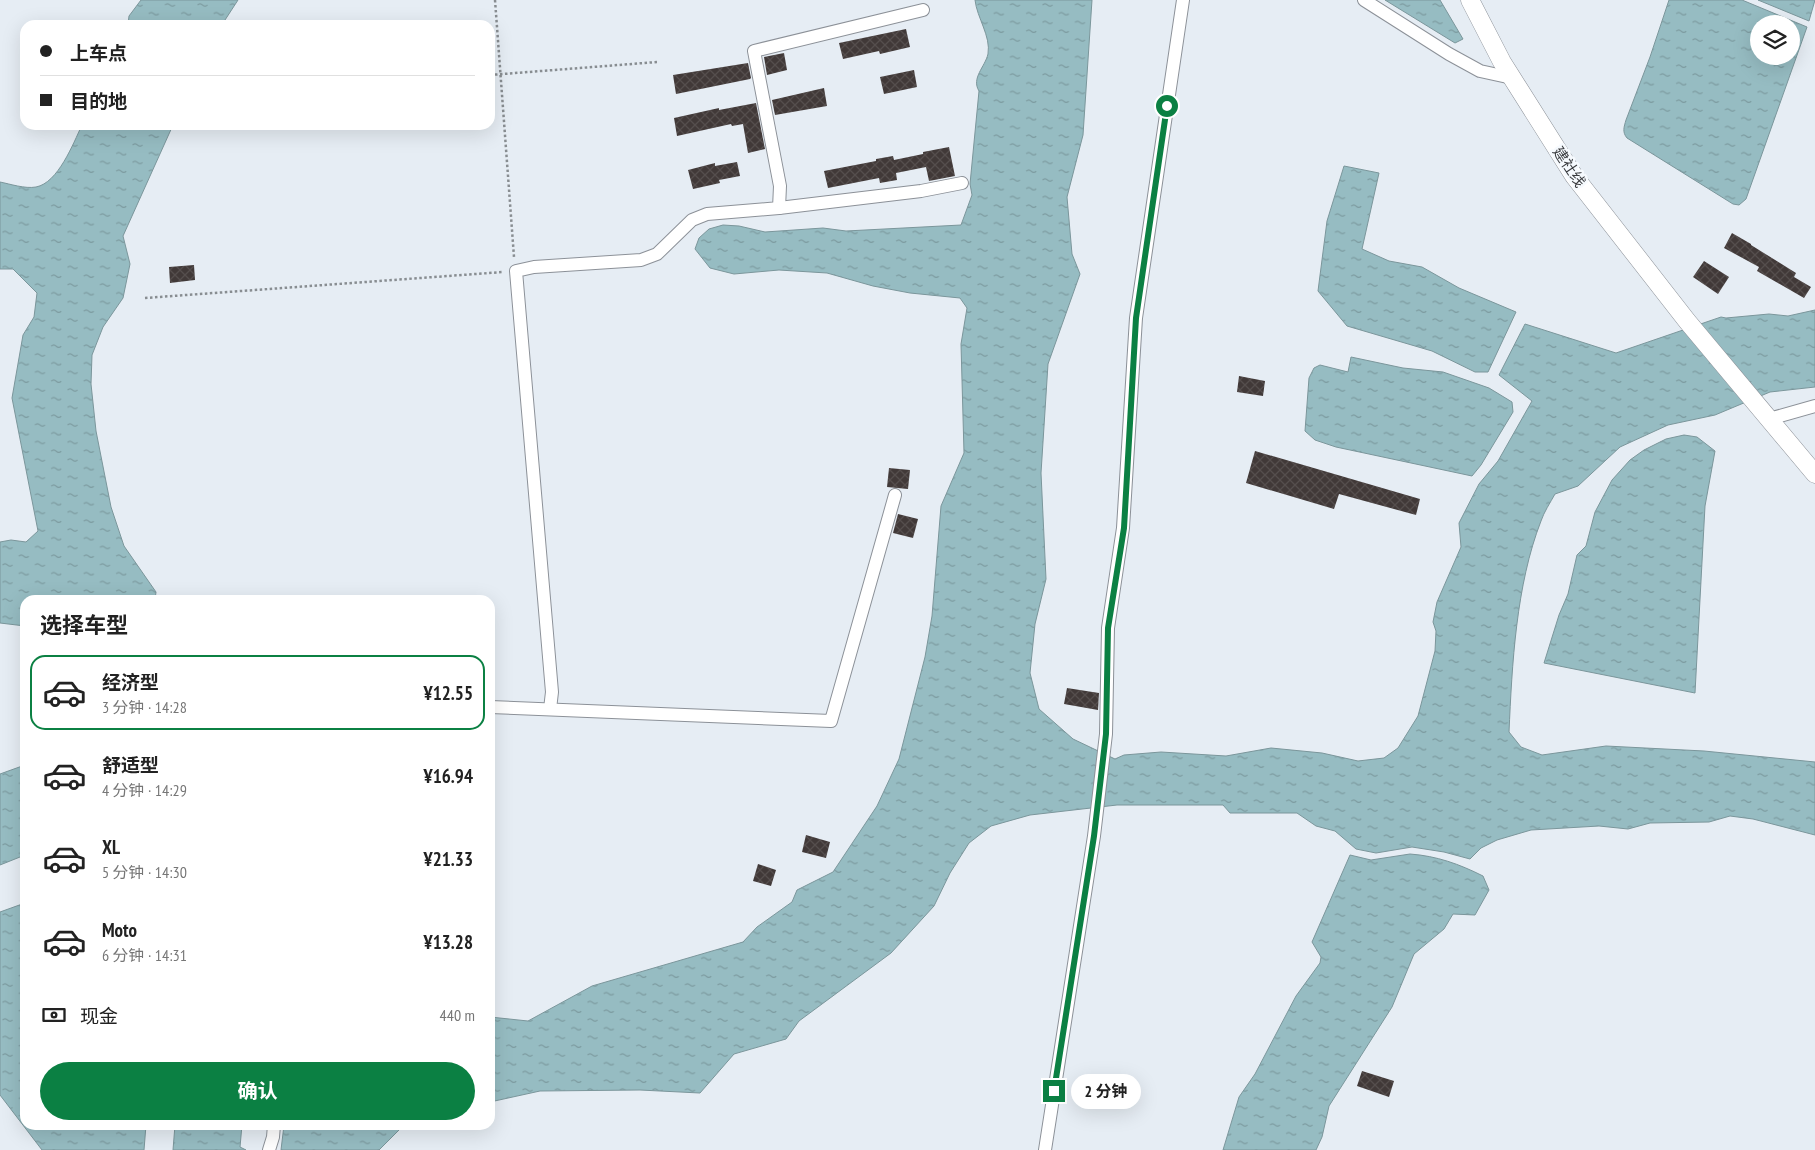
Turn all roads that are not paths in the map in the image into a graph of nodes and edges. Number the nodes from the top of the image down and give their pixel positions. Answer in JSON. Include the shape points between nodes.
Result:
{"nodes":[{"id":1,"x":1183,"y":0,"type":"edge"},
{"id":2,"x":1364,"y":0,"type":"edge"},
{"id":3,"x":1470,"y":0,"type":"edge"},
{"id":4,"x":923,"y":10,"type":"dead end"},
{"id":5,"x":1512,"y":78,"type":"junction"},
{"id":6,"x":962,"y":184,"type":"dead end"},
{"id":7,"x":779,"y":208,"type":"junction"},
{"id":8,"x":1815,"y":406,"type":"edge"},
{"id":9,"x":1769,"y":419,"type":"junction"},
{"id":10,"x":1815,"y":474,"type":"edge"},
{"id":11,"x":894,"y":495,"type":"dead end"},
{"id":12,"x":495,"y":707,"type":"edge"},
{"id":13,"x":550,"y":709,"type":"junction"},
{"id":14,"x":273,"y":1130,"type":"edge"},
{"id":15,"x":269,"y":1150,"type":"edge"},
{"id":16,"x":1045,"y":1150,"type":"edge"}],
"edges":[{"from":1,"to":16,"type":"street","via":[[1136,318],[1124,528],[1108,628],[1106,734],[1094,836]]},
{"from":2,"to":5,"type":"street","via":[[1480,71]]},
{"from":3,"to":5,"type":"main road","name":"建社线"},
{"from":4,"to":7,"type":"street","via":[[754,51],[780,186]]},
{"from":5,"to":9,"type":"main road","name":"建社线","via":[[1574,176],[1687,321]]},
{"from":6,"to":7,"type":"street"},
{"from":7,"to":13,"type":"street","via":[[707,214],[692,220],[657,254],[641,260],[516,271],[552,692]]},
{"from":8,"to":9,"type":"street"},
{"from":9,"to":10,"type":"main road"},
{"from":11,"to":13,"type":"street","via":[[831,721]]},
{"from":12,"to":13,"type":"street"},
{"from":14,"to":15,"type":"street"}]}
